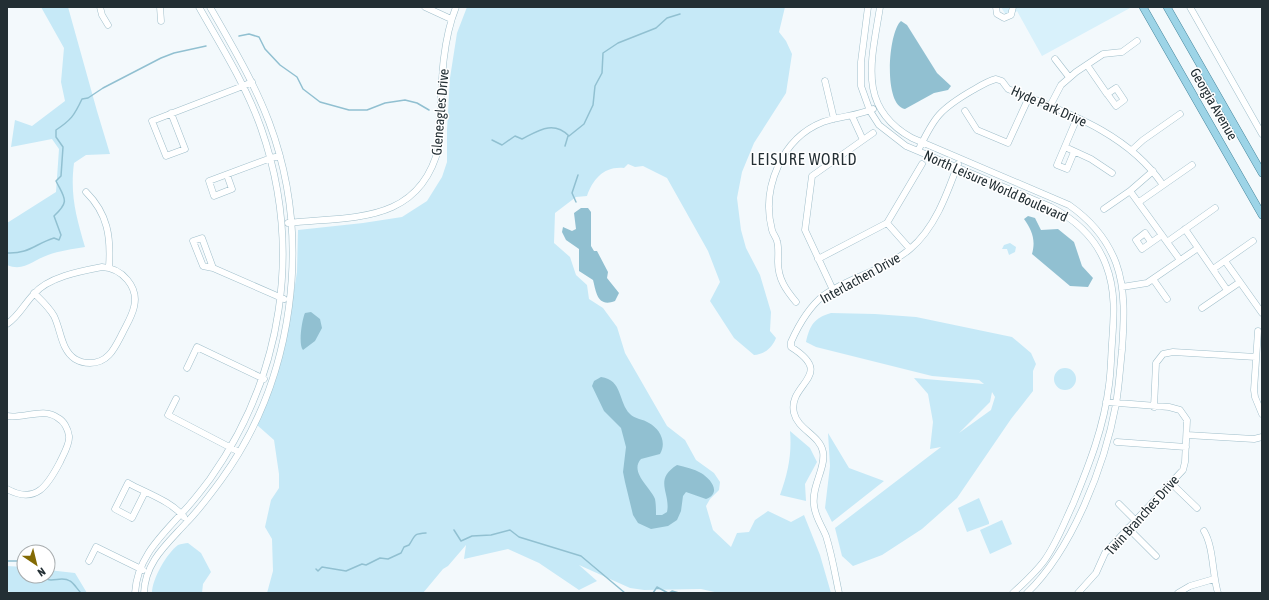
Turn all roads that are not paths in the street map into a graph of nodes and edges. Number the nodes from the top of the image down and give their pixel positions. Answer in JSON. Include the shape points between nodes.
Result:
{"nodes":[{"id":1,"x":100,"y":7,"type":"edge"},
{"id":2,"x":160,"y":7,"type":"edge"},
{"id":3,"x":199,"y":7,"type":"edge"},
{"id":4,"x":210,"y":7,"type":"edge"},
{"id":5,"x":425,"y":7,"type":"edge"},
{"id":6,"x":456,"y":7,"type":"edge"},
{"id":7,"x":868,"y":7,"type":"edge"},
{"id":8,"x":880,"y":7,"type":"edge"},
{"id":9,"x":996,"y":7,"type":"edge"},
{"id":10,"x":1013,"y":7,"type":"edge"},
{"id":11,"x":1143,"y":7,"type":"edge"},
{"id":12,"x":1190,"y":7,"type":"edge"},
{"id":13,"x":1168,"y":8,"type":"edge"},
{"id":14,"x":451,"y":19,"type":"junction"},
{"id":15,"x":161,"y":21,"type":"dead end"},
{"id":16,"x":108,"y":25,"type":"dead end"},
{"id":17,"x":1138,"y":41,"type":"dead end"},
{"id":18,"x":1055,"y":59,"type":"dead end"},
{"id":19,"x":1087,"y":65,"type":"junction"},
{"id":20,"x":1069,"y":77,"type":"junction"},
{"id":21,"x":825,"y":81,"type":"dead end"},
{"id":22,"x":252,"y":82,"type":"junction"},
{"id":23,"x":243,"y":86,"type":"junction"},
{"id":24,"x":1108,"y":94,"type":"dead end"},
{"id":25,"x":1029,"y":97,"type":"junction"},
{"id":26,"x":1050,"y":106,"type":"junction"},
{"id":27,"x":878,"y":107,"type":"junction"},
{"id":28,"x":870,"y":111,"type":"junction"},
{"id":29,"x":965,"y":111,"type":"dead end"},
{"id":30,"x":171,"y":113,"type":"junction"},
{"id":31,"x":1180,"y":114,"type":"dead end"},
{"id":32,"x":852,"y":116,"type":"junction"},
{"id":33,"x":1077,"y":118,"type":"junction"},
{"id":34,"x":834,"y":119,"type":"junction"},
{"id":35,"x":873,"y":133,"type":"dead end"},
{"id":36,"x":1262,"y":134,"type":"edge"},
{"id":37,"x":864,"y":140,"type":"junction"},
{"id":38,"x":922,"y":142,"type":"junction"},
{"id":39,"x":1065,"y":148,"type":"junction"},
{"id":40,"x":1132,"y":150,"type":"junction"},
{"id":41,"x":918,"y":151,"type":"junction"},
{"id":42,"x":1074,"y":152,"type":"junction"},
{"id":43,"x":280,"y":156,"type":"junction"},
{"id":44,"x":271,"y":158,"type":"junction"},
{"id":45,"x":960,"y":160,"type":"junction"},
{"id":46,"x":922,"y":164,"type":"dead end"},
{"id":47,"x":1192,"y":165,"type":"dead end"},
{"id":48,"x":957,"y":167,"type":"junction"},
{"id":49,"x":1153,"y":171,"type":"junction"},
{"id":50,"x":1112,"y":173,"type":"dead end"},
{"id":51,"x":1262,"y":173,"type":"edge"},
{"id":52,"x":227,"y":175,"type":"dead end"},
{"id":53,"x":1164,"y":184,"type":"junction"},
{"id":54,"x":1130,"y":191,"type":"junction"},
{"id":55,"x":86,"y":192,"type":"dead end"},
{"id":56,"x":1139,"y":202,"type":"junction"},
{"id":57,"x":1215,"y":208,"type":"dead end"},
{"id":58,"x":1104,"y":209,"type":"dead end"},
{"id":59,"x":1262,"y":215,"type":"edge"},
{"id":60,"x":291,"y":222,"type":"junction"},
{"id":61,"x":282,"y":223,"type":"junction"},
{"id":62,"x":887,"y":223,"type":"junction"},
{"id":63,"x":1185,"y":230,"type":"junction"},
{"id":64,"x":1162,"y":235,"type":"junction"},
{"id":65,"x":1253,"y":241,"type":"dead end"},
{"id":66,"x":1151,"y":242,"type":"dead end"},
{"id":67,"x":1167,"y":242,"type":"junction"},
{"id":68,"x":1198,"y":248,"type":"junction"},
{"id":69,"x":910,"y":249,"type":"junction"},
{"id":70,"x":818,"y":259,"type":"junction"},
{"id":71,"x":1180,"y":260,"type":"junction"},
{"id":72,"x":1225,"y":261,"type":"junction"},
{"id":73,"x":109,"y":267,"type":"junction"},
{"id":74,"x":213,"y":268,"type":"junction"},
{"id":75,"x":1213,"y":269,"type":"junction"},
{"id":76,"x":1153,"y":279,"type":"junction"},
{"id":77,"x":1240,"y":282,"type":"junction"},
{"id":78,"x":1122,"y":287,"type":"junction"},
{"id":79,"x":833,"y":290,"type":"junction"},
{"id":80,"x":1227,"y":290,"type":"junction"},
{"id":81,"x":34,"y":293,"type":"junction"},
{"id":82,"x":280,"y":298,"type":"junction"},
{"id":83,"x":1167,"y":298,"type":"dead end"},
{"id":84,"x":289,"y":300,"type":"junction"},
{"id":85,"x":796,"y":302,"type":"dead end"},
{"id":86,"x":1202,"y":308,"type":"dead end"},
{"id":87,"x":1262,"y":313,"type":"edge"},
{"id":88,"x":7,"y":324,"type":"edge"},
{"id":89,"x":1258,"y":331,"type":"dead end"},
{"id":90,"x":1256,"y":357,"type":"junction"},
{"id":91,"x":186,"y":368,"type":"dead end"},
{"id":92,"x":262,"y":378,"type":"junction"},
{"id":93,"x":271,"y":382,"type":"junction"},
{"id":94,"x":176,"y":399,"type":"dead end"},
{"id":95,"x":1106,"y":402,"type":"junction"},
{"id":96,"x":1116,"y":404,"type":"junction"},
{"id":97,"x":1154,"y":407,"type":"junction"},
{"id":98,"x":1262,"y":414,"type":"edge"},
{"id":99,"x":7,"y":416,"type":"edge"},
{"id":100,"x":1187,"y":435,"type":"junction"},
{"id":101,"x":1262,"y":437,"type":"edge"},
{"id":102,"x":1117,"y":442,"type":"dead end"},
{"id":103,"x":1186,"y":447,"type":"junction"},
{"id":104,"x":230,"y":448,"type":"junction"},
{"id":105,"x":239,"y":452,"type":"junction"},
{"id":106,"x":1171,"y":483,"type":"junction"},
{"id":107,"x":7,"y":489,"type":"edge"},
{"id":108,"x":146,"y":492,"type":"junction"},
{"id":109,"x":1119,"y":504,"type":"dead end"},
{"id":110,"x":1197,"y":508,"type":"dead end"},
{"id":111,"x":182,"y":514,"type":"junction"},
{"id":112,"x":1135,"y":520,"type":"junction"},
{"id":113,"x":187,"y":522,"type":"junction"},
{"id":114,"x":1128,"y":528,"type":"junction"},
{"id":115,"x":1204,"y":531,"type":"dead end"},
{"id":116,"x":1156,"y":556,"type":"dead end"},
{"id":117,"x":89,"y":561,"type":"dead end"},
{"id":118,"x":140,"y":569,"type":"junction"},
{"id":119,"x":148,"y":573,"type":"junction"},
{"id":120,"x":1214,"y":579,"type":"junction"},
{"id":121,"x":1030,"y":592,"type":"edge"},
{"id":122,"x":135,"y":593,"type":"edge"},
{"id":123,"x":144,"y":593,"type":"edge"},
{"id":124,"x":839,"y":593,"type":"edge"},
{"id":125,"x":1012,"y":593,"type":"edge"},
{"id":126,"x":1078,"y":593,"type":"edge"},
{"id":127,"x":1178,"y":593,"type":"edge"},
{"id":128,"x":1218,"y":593,"type":"edge"}],
"edges":[{"from":1,"to":16,"type":"street"},
{"from":2,"to":15,"type":"street"},
{"from":3,"to":23,"type":"street"},
{"from":4,"to":22,"type":"street"},
{"from":5,"to":14,"type":"street"},
{"from":6,"to":14,"type":"street","name":"Gleneagles Drive"},
{"from":7,"to":28,"type":"street","name":"North Leisure World Boulevard","via":[[861,80],[862,91]]},
{"from":8,"to":27,"type":"street","name":"North Leisure World Boulevard","via":[[870,77]]},
{"from":9,"to":10,"type":"street","via":[[997,14],[1004,18],[1012,15]]},
{"from":11,"to":59,"type":"main road","name":"Georgia Avenue"},
{"from":12,"to":36,"type":"street"},
{"from":13,"to":51,"type":"main road","name":"Georgia Avenue"},
{"from":14,"to":60,"type":"street","name":"Gleneagles Drive","via":[[445,46],[439,146],[436,159],[425,181],[404,201],[383,212]]},
{"from":17,"to":19,"type":"street","via":[[1122,52],[1102,54]]},
{"from":18,"to":20,"type":"street"},
{"from":19,"to":20,"type":"street"},
{"from":19,"to":24,"type":"street"},
{"from":20,"to":26,"type":"street","via":[[1056,92]]},
{"from":21,"to":34,"type":"street"},
{"from":22,"to":23,"type":"street"},
{"from":22,"to":43,"type":"street"},
{"from":23,"to":30,"type":"street"},
{"from":23,"to":44,"type":"street"},
{"from":25,"to":26,"type":"street","name":"Hyde Park Drive"},
{"from":25,"to":29,"type":"street","via":[[1008,143],[977,130]]},
{"from":25,"to":38,"type":"street","name":"Hyde Park Drive","via":[[1008,89],[1002,81],[993,80],[942,110],[930,125]]},
{"from":26,"to":33,"type":"street","name":"Hyde Park Drive"},
{"from":27,"to":28,"type":"street"},
{"from":27,"to":38,"type":"street","name":"North Leisure World Boulevard","via":[[895,128]]},
{"from":28,"to":32,"type":"street"},
{"from":28,"to":41,"type":"street","name":"North Leisure World Boulevard","via":[[884,130],[906,146]]},
{"from":30,"to":30,"type":"street","via":[[184,149],[166,156],[152,120]]},
{"from":31,"to":40,"type":"street"},
{"from":32,"to":34,"type":"street"},
{"from":32,"to":37,"type":"street"},
{"from":33,"to":39,"type":"street"},
{"from":33,"to":40,"type":"street","name":"Hyde Park Drive","via":[[1102,129]]},
{"from":34,"to":85,"type":"street","via":[[808,129],[791,146],[778,166],[771,188],[771,222],[779,250],[780,277],[784,288]]},
{"from":35,"to":37,"type":"street"},
{"from":37,"to":70,"type":"street","via":[[812,176],[805,230]]},
{"from":38,"to":41,"type":"street","name":"Hyde Park Drive"},
{"from":38,"to":45,"type":"street","name":"North Leisure World Boulevard"},
{"from":39,"to":42,"type":"street"},
{"from":39,"to":42,"type":"street","via":[[1057,165],[1067,169]]},
{"from":40,"to":49,"type":"street","name":"Hyde Park Drive"},
{"from":41,"to":48,"type":"street","name":"North Leisure World Boulevard"},
{"from":42,"to":50,"type":"street","via":[[1091,159]]},
{"from":43,"to":44,"type":"street"},
{"from":43,"to":60,"type":"street"},
{"from":44,"to":52,"type":"street"},
{"from":44,"to":61,"type":"street"},
{"from":45,"to":48,"type":"street","name":"Interlachen Drive"},
{"from":45,"to":78,"type":"street","name":"North Leisure World Boulevard","via":[[1050,196],[1080,213],[1108,246],[1116,261]]},
{"from":46,"to":62,"type":"street"},
{"from":47,"to":53,"type":"street"},
{"from":48,"to":69,"type":"street","name":"Interlachen Drive","via":[[931,224]]},
{"from":48,"to":95,"type":"street","name":"North Leisure World Boulevard","via":[[1068,216],[1093,241],[1106,264],[1114,304]]},
{"from":49,"to":53,"type":"street","name":"Hyde Park Drive"},
{"from":49,"to":54,"type":"street"},
{"from":53,"to":56,"type":"street"},
{"from":54,"to":56,"type":"street"},
{"from":54,"to":58,"type":"street"},
{"from":55,"to":73,"type":"street","via":[[98,204],[109,232]]},
{"from":56,"to":64,"type":"street"},
{"from":57,"to":63,"type":"street"},
{"from":60,"to":61,"type":"street","name":"Gleneagles Drive"},
{"from":60,"to":84,"type":"street","via":[[293,265]]},
{"from":61,"to":82,"type":"street","via":[[283,263]]},
{"from":62,"to":69,"type":"street"},
{"from":62,"to":70,"type":"street"},
{"from":63,"to":67,"type":"street"},
{"from":63,"to":68,"type":"street"},
{"from":64,"to":66,"type":"street"},
{"from":64,"to":67,"type":"street"},
{"from":65,"to":72,"type":"street"},
{"from":67,"to":71,"type":"street"},
{"from":68,"to":71,"type":"street"},
{"from":68,"to":75,"type":"street"},
{"from":69,"to":79,"type":"street","name":"Interlachen Drive","via":[[884,266]]},
{"from":70,"to":79,"type":"street"},
{"from":71,"to":76,"type":"street"},
{"from":72,"to":75,"type":"street"},
{"from":72,"to":77,"type":"street"},
{"from":73,"to":81,"type":"street","via":[[95,268],[50,281]]},
{"from":73,"to":81,"type":"street","via":[[120,272],[130,282],[135,294],[134,306],[114,350],[98,363],[82,362],[71,356],[54,317]]},
{"from":74,"to":74,"type":"street","via":[[203,266],[193,241],[202,238]]},
{"from":74,"to":82,"type":"street"},
{"from":75,"to":80,"type":"street"},
{"from":76,"to":78,"type":"street","via":[[1140,285]]},
{"from":76,"to":83,"type":"street"},
{"from":77,"to":80,"type":"street"},
{"from":77,"to":87,"type":"street"},
{"from":78,"to":96,"type":"street","name":"North Leisure World Boulevard","via":[[1123,332]]},
{"from":79,"to":124,"type":"street","name":"Interlachen Drive","via":[[806,314],[791,347],[805,357],[811,368],[809,378],[794,402],[794,414],[798,422],[818,442],[823,452],[813,494],[814,505],[828,543]]},
{"from":80,"to":86,"type":"street"},
{"from":81,"to":88,"type":"street","via":[[16,318]]},
{"from":82,"to":84,"type":"street"},
{"from":82,"to":92,"type":"street","via":[[272,345]]},
{"from":84,"to":93,"type":"street","via":[[281,346]]},
{"from":89,"to":90,"type":"street"},
{"from":90,"to":97,"type":"street","via":[[1173,352],[1162,354],[1156,363]]},
{"from":90,"to":98,"type":"street","via":[[1255,397]]},
{"from":91,"to":92,"type":"street","via":[[197,347]]},
{"from":92,"to":93,"type":"street"},
{"from":92,"to":104,"type":"street","via":[[243,426]]},
{"from":93,"to":105,"type":"street","via":[[252,430]]},
{"from":94,"to":104,"type":"street","via":[[168,415]]},
{"from":95,"to":96,"type":"street","name":"Twin Branches Drive"},
{"from":95,"to":125,"type":"street","name":"North Leisure World Boulevard","via":[[1092,457],[1059,535],[1044,561]]},
{"from":96,"to":97,"type":"street","name":"Twin Branches Drive"},
{"from":96,"to":121,"type":"street","name":"North Leisure World Boulevard","via":[[1101,462],[1068,539]]},
{"from":97,"to":100,"type":"street","name":"Twin Branches Drive","via":[[1180,410],[1187,420]]},
{"from":99,"to":107,"type":"street","via":[[50,414],[66,426],[69,436],[60,462],[43,489],[32,494],[19,495]]},
{"from":100,"to":101,"type":"street","via":[[1254,439]]},
{"from":100,"to":103,"type":"street","name":"Twin Branches Drive"},
{"from":102,"to":103,"type":"street"},
{"from":103,"to":106,"type":"street","name":"Twin Branches Drive","via":[[1183,470]]},
{"from":104,"to":105,"type":"street"},
{"from":104,"to":111,"type":"street"},
{"from":105,"to":113,"type":"street"},
{"from":106,"to":110,"type":"street"},
{"from":106,"to":112,"type":"street","name":"Twin Branches Drive"},
{"from":108,"to":108,"type":"street","via":[[132,518],[115,509],[128,483]]},
{"from":108,"to":111,"type":"street"},
{"from":109,"to":112,"type":"street"},
{"from":111,"to":113,"type":"street"},
{"from":111,"to":118,"type":"street","via":[[151,546]]},
{"from":112,"to":114,"type":"street","name":"Twin Branches Drive"},
{"from":113,"to":119,"type":"street","via":[[160,551]]},
{"from":114,"to":116,"type":"street"},
{"from":114,"to":126,"type":"street","name":"Twin Branches Drive","via":[[1105,553],[1096,573]]},
{"from":115,"to":120,"type":"street","via":[[1208,538]]},
{"from":117,"to":118,"type":"street","via":[[96,547]]},
{"from":118,"to":119,"type":"street"},
{"from":118,"to":122,"type":"street"},
{"from":119,"to":123,"type":"street"},
{"from":120,"to":127,"type":"street","via":[[1190,586]]},
{"from":120,"to":128,"type":"street"}]}
